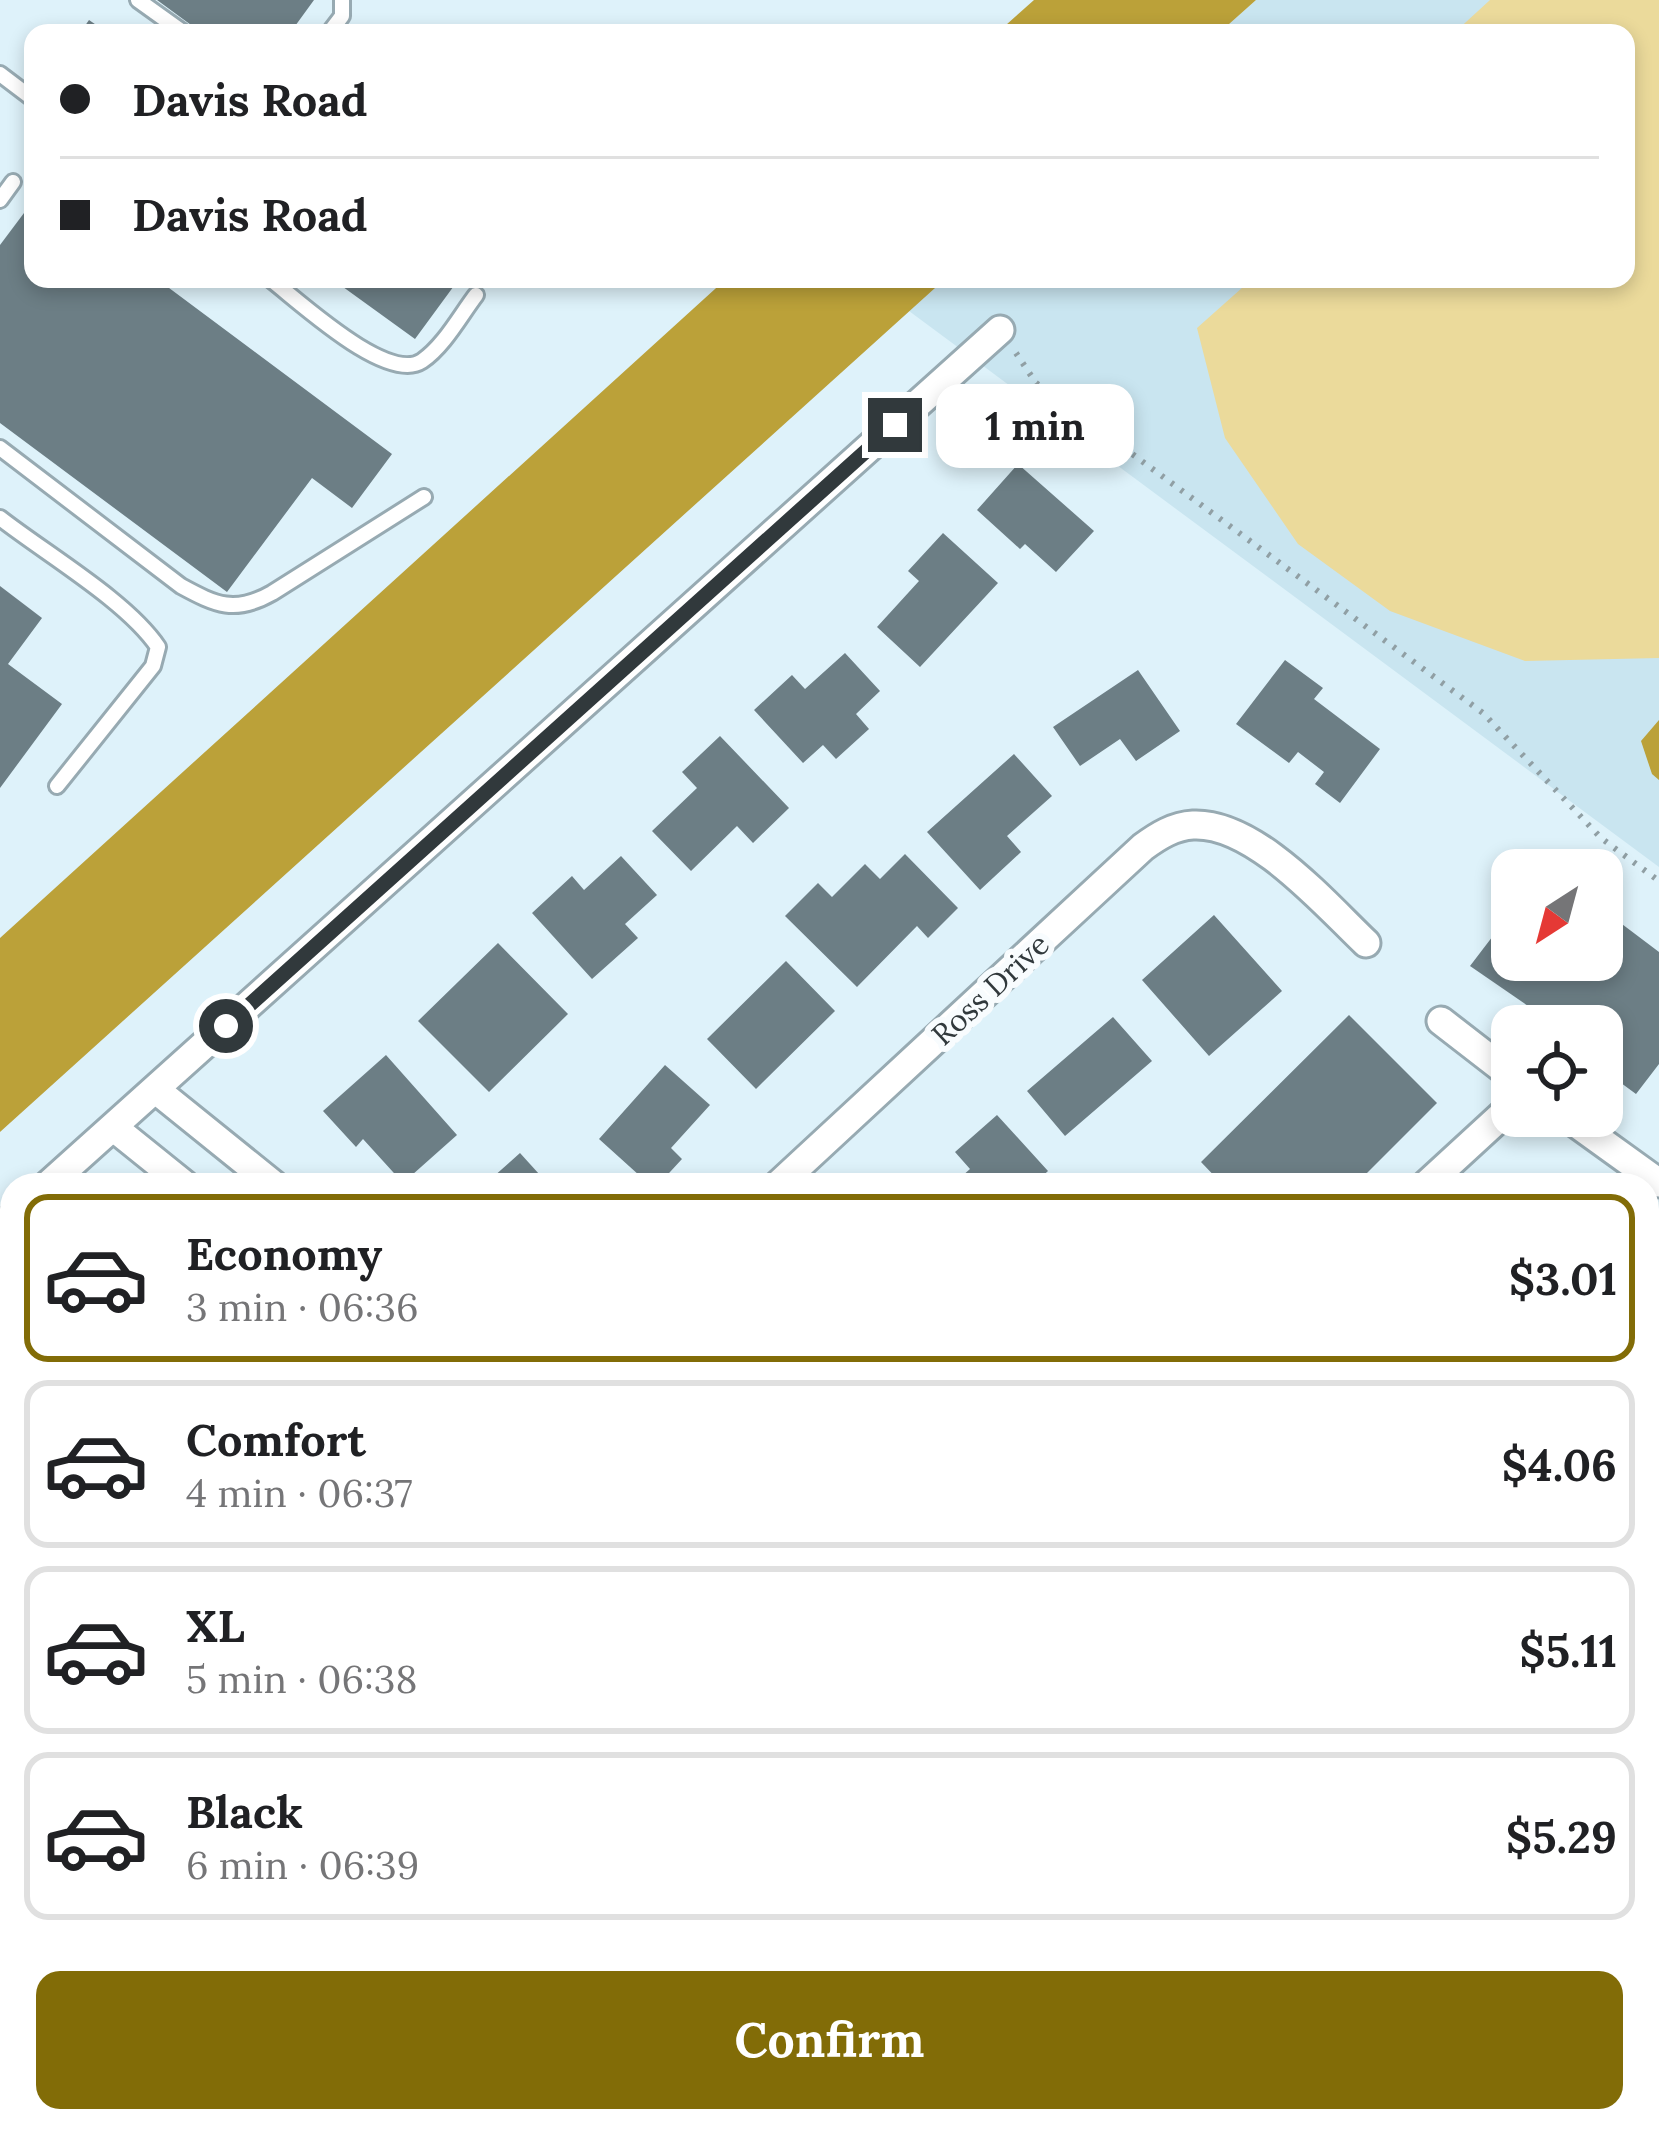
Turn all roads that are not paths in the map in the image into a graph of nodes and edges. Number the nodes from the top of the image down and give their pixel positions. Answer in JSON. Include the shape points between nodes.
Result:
{"nodes":[{"id":1,"x":137,"y":0,"type":"edge"},
{"id":2,"x":171,"y":24,"type":"edge"},
{"id":3,"x":0,"y":74,"type":"edge"},
{"id":4,"x":24,"y":92,"type":"edge"},
{"id":5,"x":13,"y":182,"type":"dead end"},
{"id":6,"x":0,"y":200,"type":"edge"},
{"id":7,"x":282,"y":288,"type":"edge"},
{"id":8,"x":476,"y":295,"type":"dead end"},
{"id":9,"x":1000,"y":330,"type":"road end"},
{"id":10,"x":0,"y":448,"type":"edge"},
{"id":11,"x":424,"y":497,"type":"dead end"},
{"id":12,"x":0,"y":518,"type":"edge"},
{"id":13,"x":57,"y":785,"type":"dead end"},
{"id":14,"x":1366,"y":943,"type":"dead end"},
{"id":15,"x":1441,"y":1021,"type":"dead end"},
{"id":16,"x":1491,"y":1060,"type":"edge"},
{"id":17,"x":155,"y":1089,"type":"junction"},
{"id":18,"x":1491,"y":1125,"type":"edge"},
{"id":19,"x":113,"y":1127,"type":"junction"},
{"id":20,"x":1595,"y":1137,"type":"edge"},
{"id":21,"x":61,"y":1173,"type":"edge"},
{"id":22,"x":170,"y":1173,"type":"edge"},
{"id":23,"x":259,"y":1173,"type":"edge"},
{"id":24,"x":791,"y":1173,"type":"edge"},
{"id":25,"x":1439,"y":1173,"type":"edge"},
{"id":26,"x":1645,"y":1173,"type":"edge"}],
"edges":[{"from":1,"to":2,"type":"lane"},
{"from":3,"to":4,"type":"lane"},
{"from":5,"to":6,"type":"lane"},
{"from":7,"to":8,"type":"lane","via":[[398,367],[433,351]]},
{"from":9,"to":17,"type":"street"},
{"from":10,"to":11,"type":"lane","via":[[181,586],[232,606],[253,604]]},
{"from":12,"to":13,"type":"lane","via":[[158,646],[154,666]]},
{"from":14,"to":24,"type":"street","name":"Ross Drive","via":[[1242,836],[1190,825],[1164,832]]},
{"from":15,"to":16,"type":"street"},
{"from":17,"to":19,"type":"street"},
{"from":17,"to":23,"type":"street"},
{"from":18,"to":25,"type":"street"},
{"from":19,"to":21,"type":"street"},
{"from":19,"to":22,"type":"street"},
{"from":20,"to":26,"type":"street"}]}
